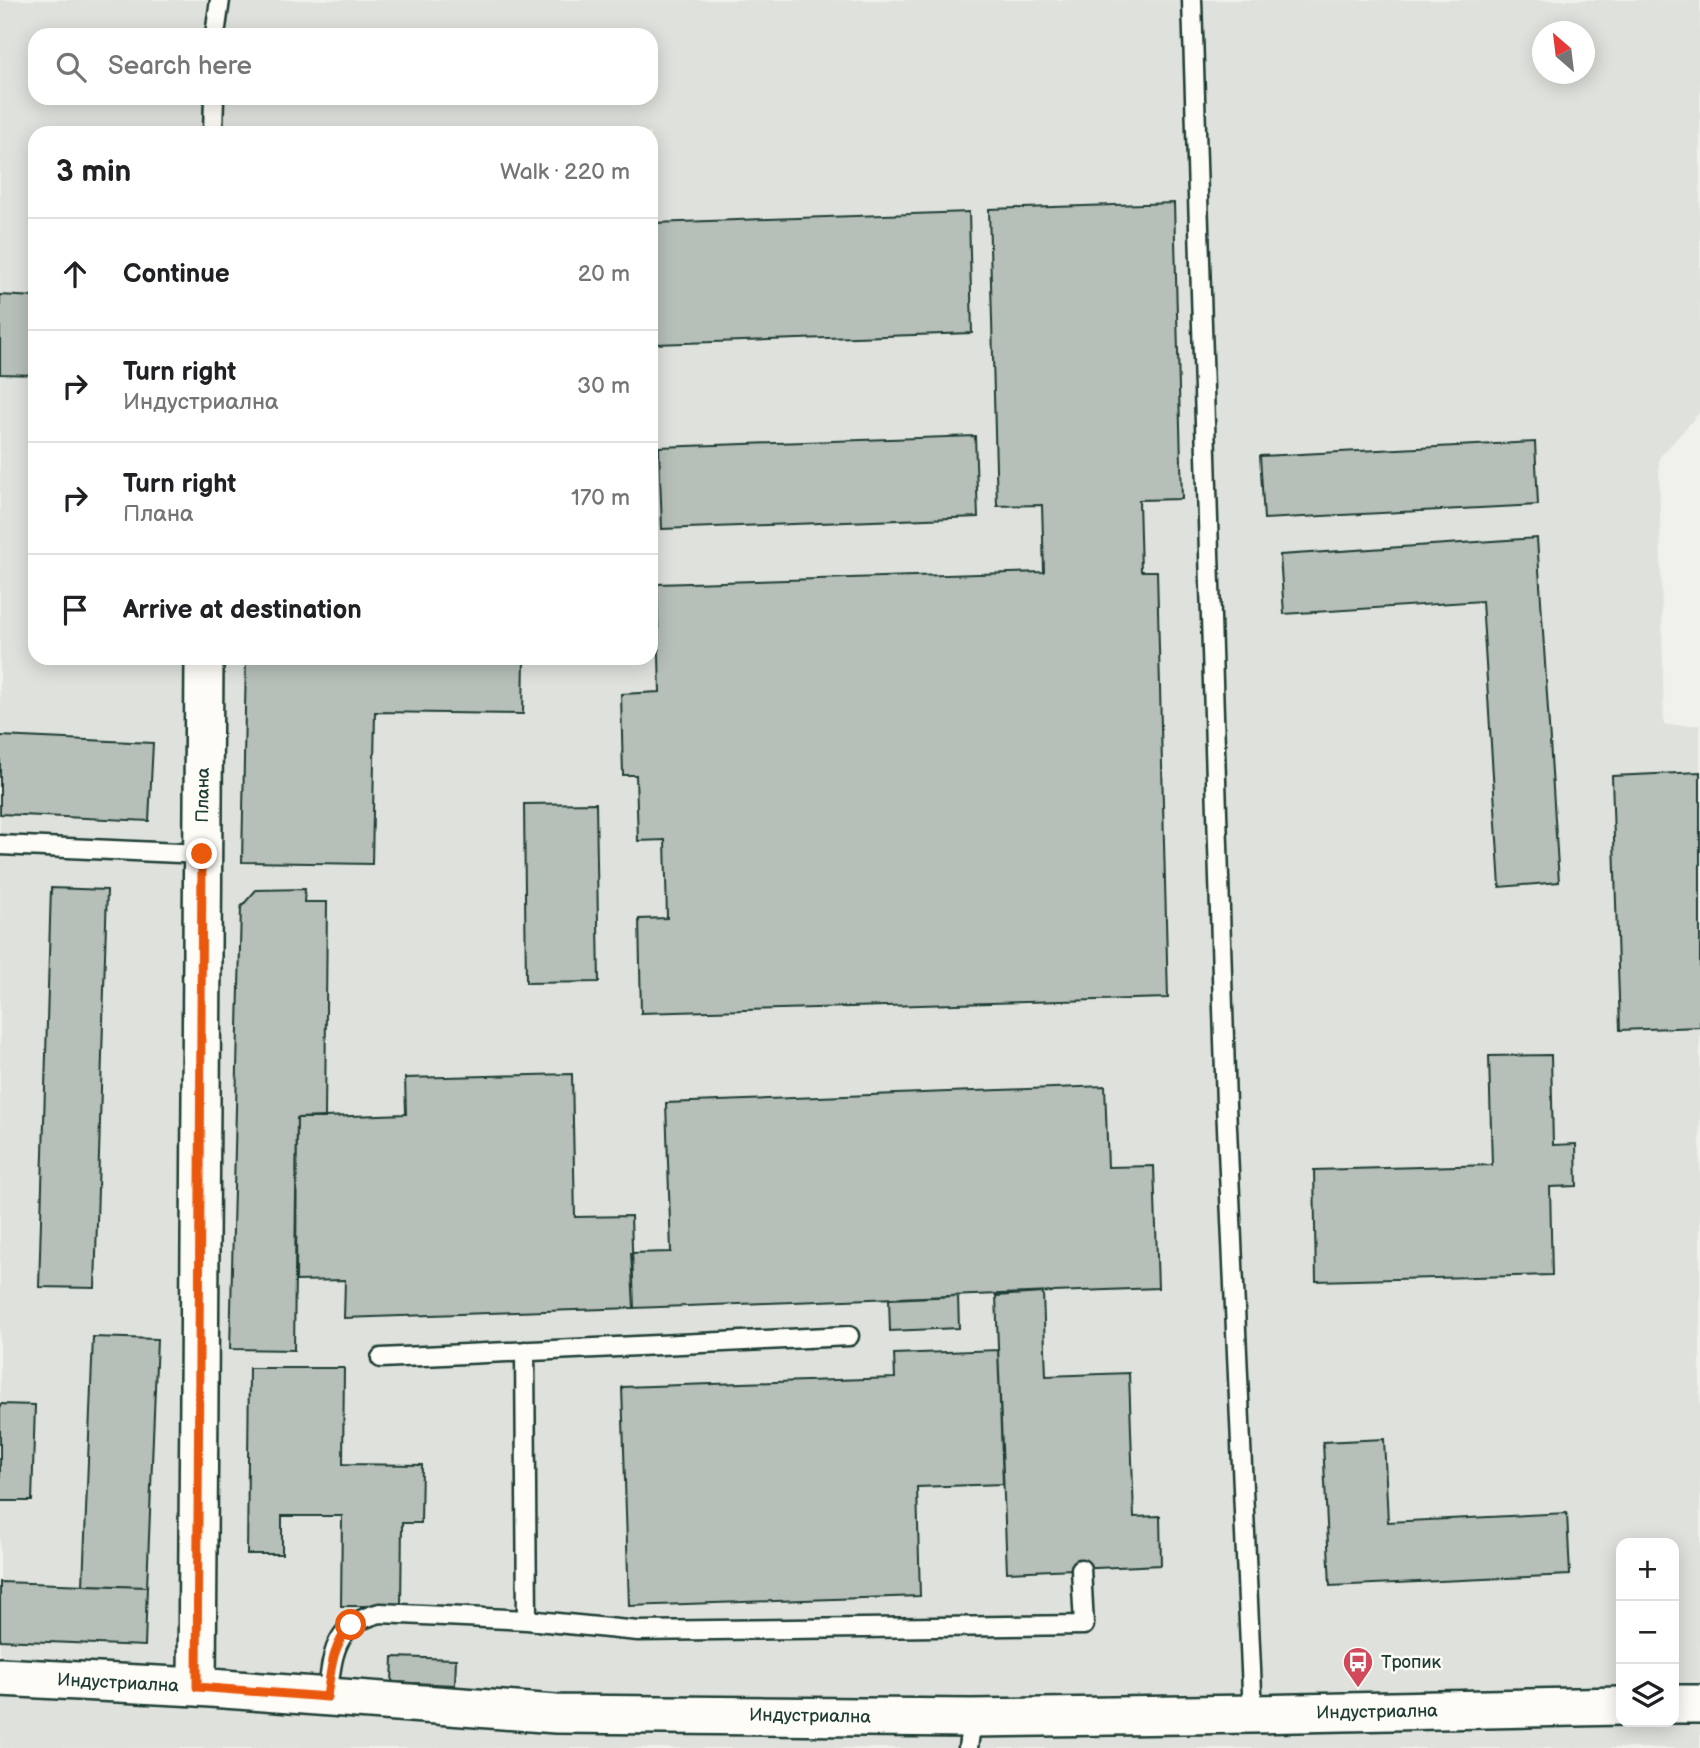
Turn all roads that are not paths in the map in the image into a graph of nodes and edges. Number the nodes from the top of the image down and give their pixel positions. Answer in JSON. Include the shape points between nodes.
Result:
{"nodes":[{"id":1,"x":220,"y":0,"type":"edge"},
{"id":2,"x":1192,"y":0,"type":"edge"},
{"id":3,"x":216,"y":28,"type":"edge"},
{"id":4,"x":214,"y":105,"type":"edge"},
{"id":5,"x":214,"y":126,"type":"edge"},
{"id":6,"x":204,"y":665,"type":"edge"},
{"id":7,"x":0,"y":845,"type":"edge"},
{"id":8,"x":202,"y":854,"type":"junction"},
{"id":9,"x":849,"y":1336,"type":"dead end"},
{"id":10,"x":525,"y":1351,"type":"junction"},
{"id":11,"x":381,"y":1358,"type":"dead end"},
{"id":12,"x":1081,"y":1569,"type":"dead end"},
{"id":13,"x":527,"y":1620,"type":"junction"},
{"id":14,"x":0,"y":1677,"type":"edge"},
{"id":15,"x":197,"y":1687,"type":"junction"},
{"id":16,"x":327,"y":1697,"type":"junction"},
{"id":17,"x":1679,"y":1704,"type":"edge"},
{"id":18,"x":1700,"y":1704,"type":"edge"},
{"id":19,"x":1616,"y":1706,"type":"edge"},
{"id":20,"x":1253,"y":1714,"type":"junction"},
{"id":21,"x":970,"y":1733,"type":"edge"}],
"edges":[{"from":1,"to":3,"type":"lane"},
{"from":2,"to":20,"type":"lane","via":[[1227,1133]]},
{"from":4,"to":5,"type":"lane"},
{"from":6,"to":8,"type":"street","name":"Плана"},
{"from":7,"to":8,"type":"lane"},
{"from":8,"to":15,"type":"street","name":"Плана"},
{"from":9,"to":10,"type":"lane"},
{"from":10,"to":11,"type":"lane"},
{"from":10,"to":13,"type":"lane"},
{"from":12,"to":13,"type":"lane","via":[[1084,1625],[638,1631]]},
{"from":13,"to":16,"type":"lane","via":[[380,1613],[365,1617],[340,1637]]},
{"from":14,"to":15,"type":"street","name":"Индустриална"},
{"from":15,"to":16,"type":"street","name":"Индустриална"},
{"from":16,"to":21,"type":"street","name":"Индустриална","via":[[556,1714]]},
{"from":17,"to":18,"type":"street"},
{"from":19,"to":20,"type":"street","name":"Индустриална"},
{"from":20,"to":21,"type":"street","name":"Индустриална"}]}
